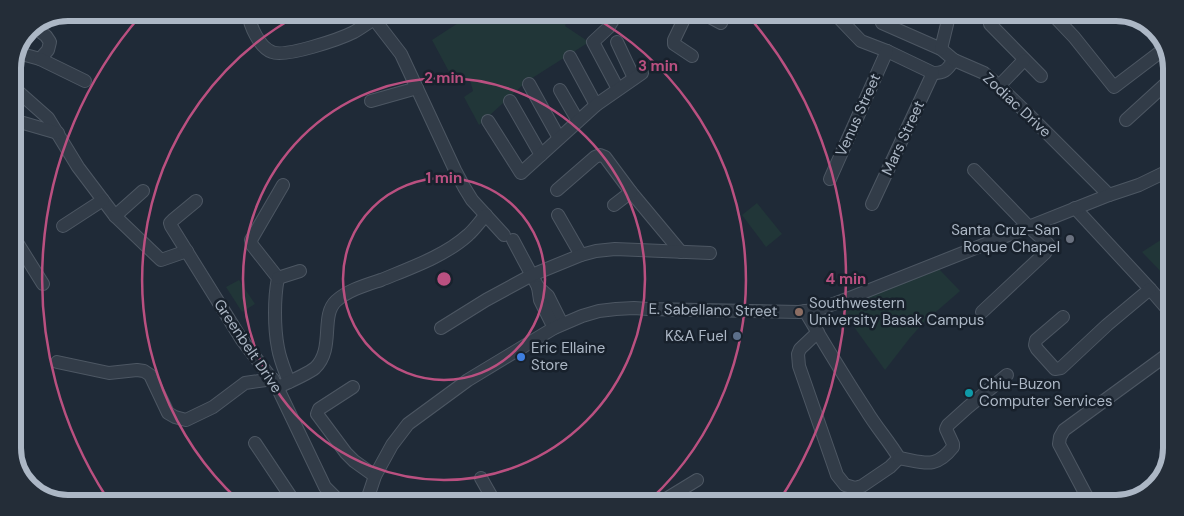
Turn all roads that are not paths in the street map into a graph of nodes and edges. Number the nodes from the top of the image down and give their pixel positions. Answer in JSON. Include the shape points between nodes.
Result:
{"nodes":[{"id":1,"x":250,"y":21,"type":"edge"},
{"id":2,"x":365,"y":21,"type":"edge"},
{"id":3,"x":374,"y":21,"type":"edge"},
{"id":4,"x":612,"y":21,"type":"edge"},
{"id":5,"x":683,"y":21,"type":"edge"},
{"id":6,"x":717,"y":21,"type":"edge"},
{"id":7,"x":841,"y":21,"type":"edge"},
{"id":8,"x":883,"y":21,"type":"edge"},
{"id":9,"x":948,"y":21,"type":"edge"},
{"id":10,"x":1060,"y":21,"type":"edge"},
{"id":11,"x":721,"y":23,"type":"dead end"},
{"id":12,"x":990,"y":24,"type":"dead end"},
{"id":13,"x":40,"y":31,"type":"edge"},
{"id":14,"x":616,"y":42,"type":"dead end"},
{"id":15,"x":941,"y":49,"type":"junction"},
{"id":16,"x":887,"y":51,"type":"junction"},
{"id":17,"x":1160,"y":54,"type":"edge"},
{"id":18,"x":24,"y":55,"type":"edge"},
{"id":19,"x":692,"y":56,"type":"dead end"},
{"id":20,"x":570,"y":57,"type":"dead end"},
{"id":21,"x":40,"y":59,"type":"junction"},
{"id":22,"x":954,"y":60,"type":"junction"},
{"id":23,"x":1024,"y":60,"type":"junction"},
{"id":24,"x":933,"y":73,"type":"junction"},
{"id":25,"x":1041,"y":76,"type":"dead end"},
{"id":26,"x":85,"y":81,"type":"dead end"},
{"id":27,"x":529,"y":84,"type":"dead end"},
{"id":28,"x":999,"y":86,"type":"junction"},
{"id":29,"x":1163,"y":86,"type":"edge"},
{"id":30,"x":417,"y":88,"type":"junction"},
{"id":31,"x":618,"y":89,"type":"junction"},
{"id":32,"x":560,"y":90,"type":"dead end"},
{"id":33,"x":21,"y":94,"type":"edge"},
{"id":34,"x":372,"y":101,"type":"dead end"},
{"id":35,"x":510,"y":101,"type":"dead end"},
{"id":36,"x":596,"y":105,"type":"junction"},
{"id":37,"x":1126,"y":120,"type":"dead end"},
{"id":38,"x":488,"y":121,"type":"dead end"},
{"id":39,"x":578,"y":121,"type":"junction"},
{"id":40,"x":21,"y":122,"type":"edge"},
{"id":41,"x":58,"y":133,"type":"junction"},
{"id":42,"x":559,"y":138,"type":"junction"},
{"id":43,"x":540,"y":155,"type":"junction"},
{"id":44,"x":974,"y":170,"type":"dead end"},
{"id":45,"x":1163,"y":173,"type":"edge"},
{"id":46,"x":830,"y":179,"type":"dead end"},
{"id":47,"x":283,"y":185,"type":"dead end"},
{"id":48,"x":557,"y":190,"type":"dead end"},
{"id":49,"x":143,"y":191,"type":"dead end"},
{"id":50,"x":631,"y":192,"type":"junction"},
{"id":51,"x":1108,"y":195,"type":"junction"},
{"id":52,"x":103,"y":200,"type":"junction"},
{"id":53,"x":196,"y":201,"type":"dead end"},
{"id":54,"x":872,"y":204,"type":"dead end"},
{"id":55,"x":614,"y":205,"type":"dead end"},
{"id":56,"x":1075,"y":208,"type":"junction"},
{"id":57,"x":486,"y":215,"type":"junction"},
{"id":58,"x":558,"y":215,"type":"dead end"},
{"id":59,"x":115,"y":216,"type":"junction"},
{"id":60,"x":63,"y":226,"type":"dead end"},
{"id":61,"x":1029,"y":227,"type":"junction"},
{"id":62,"x":21,"y":249,"type":"edge"},
{"id":63,"x":186,"y":251,"type":"junction"},
{"id":64,"x":681,"y":252,"type":"junction"},
{"id":65,"x":710,"y":253,"type":"dead end"},
{"id":66,"x":581,"y":255,"type":"junction"},
{"id":67,"x":300,"y":271,"type":"dead end"},
{"id":68,"x":532,"y":275,"type":"junction"},
{"id":69,"x":278,"y":278,"type":"junction"},
{"id":70,"x":43,"y":284,"type":"dead end"},
{"id":71,"x":1150,"y":289,"type":"junction"},
{"id":72,"x":1163,"y":304,"type":"edge"},
{"id":73,"x":805,"y":312,"type":"junction"},
{"id":74,"x":982,"y":312,"type":"dead end"},
{"id":75,"x":1064,"y":316,"type":"dead end"},
{"id":76,"x":558,"y":326,"type":"junction"},
{"id":77,"x":441,"y":328,"type":"dead end"},
{"id":78,"x":818,"y":332,"type":"junction"},
{"id":79,"x":1163,"y":358,"type":"edge"},
{"id":80,"x":57,"y":362,"type":"dead end"},
{"id":81,"x":1007,"y":375,"type":"dead end"},
{"id":82,"x":280,"y":383,"type":"junction"},
{"id":83,"x":353,"y":387,"type":"dead end"},
{"id":84,"x":255,"y":443,"type":"dead end"},
{"id":85,"x":899,"y":458,"type":"junction"},
{"id":86,"x":375,"y":476,"type":"junction"},
{"id":87,"x":481,"y":478,"type":"dead end"},
{"id":88,"x":697,"y":480,"type":"dead end"},
{"id":89,"x":290,"y":495,"type":"edge"},
{"id":90,"x":333,"y":495,"type":"edge"},
{"id":91,"x":369,"y":495,"type":"edge"},
{"id":92,"x":491,"y":495,"type":"edge"},
{"id":93,"x":676,"y":495,"type":"edge"},
{"id":94,"x":1086,"y":495,"type":"edge"}],
"edges":[{"from":1,"to":2,"type":"street","via":[[256,36],[268,49],[280,54],[342,37],[356,31]]},
{"from":3,"to":30,"type":"street","via":[[401,54]]},
{"from":4,"to":31,"type":"street","via":[[593,42]]},
{"from":5,"to":19,"type":"street","via":[[674,44]]},
{"from":6,"to":11,"type":"street"},
{"from":7,"to":16,"type":"street","via":[[861,41]]},
{"from":8,"to":15,"type":"street","name":"Zodiac Drive"},
{"from":9,"to":15,"type":"street"},
{"from":10,"to":17,"type":"street","via":[[1114,87]]},
{"from":12,"to":23,"type":"street"},
{"from":13,"to":21,"type":"street","via":[[50,42]]},
{"from":14,"to":31,"type":"street","via":[[638,75]]},
{"from":15,"to":22,"type":"street","name":"Zodiac Drive"},
{"from":16,"to":24,"type":"street"},
{"from":16,"to":46,"type":"street","name":"Venus Street"},
{"from":18,"to":21,"type":"street"},
{"from":20,"to":36,"type":"street"},
{"from":21,"to":26,"type":"street"},
{"from":22,"to":24,"type":"street","via":[[941,73]]},
{"from":22,"to":28,"type":"street","name":"Zodiac Drive","via":[[984,73]]},
{"from":23,"to":25,"type":"street"},
{"from":23,"to":28,"type":"street"},
{"from":24,"to":54,"type":"street","name":"Mars Street"},
{"from":27,"to":42,"type":"street"},
{"from":28,"to":51,"type":"street","name":"Zodiac Drive"},
{"from":29,"to":37,"type":"street"},
{"from":30,"to":34,"type":"street"},
{"from":30,"to":57,"type":"street","via":[[454,170],[472,200]]},
{"from":31,"to":36,"type":"street"},
{"from":32,"to":39,"type":"street"},
{"from":33,"to":41,"type":"street","via":[[48,118]]},
{"from":35,"to":43,"type":"street"},
{"from":36,"to":39,"type":"street"},
{"from":38,"to":43,"type":"street","via":[[521,173]]},
{"from":39,"to":42,"type":"street"},
{"from":40,"to":41,"type":"street"},
{"from":41,"to":52,"type":"street"},
{"from":42,"to":43,"type":"street"},
{"from":44,"to":61,"type":"street"},
{"from":45,"to":51,"type":"street","name":"E. Sabellano Street"},
{"from":47,"to":69,"type":"street","via":[[252,240],[252,245]]},
{"from":48,"to":50,"type":"street","via":[[600,155],[605,157]]},
{"from":49,"to":59,"type":"street"},
{"from":50,"to":55,"type":"street"},
{"from":50,"to":64,"type":"street"},
{"from":51,"to":56,"type":"street","name":"E. Sabellano Street"},
{"from":52,"to":59,"type":"street"},
{"from":52,"to":60,"type":"street"},
{"from":53,"to":63,"type":"street","name":"Greenbelt Drive","via":[[170,223]]},
{"from":56,"to":61,"type":"street","name":"E. Sabellano Street"},
{"from":56,"to":71,"type":"street"},
{"from":57,"to":68,"type":"street","via":[[508,238]]},
{"from":57,"to":82,"type":"street","via":[[470,234],[452,247],[345,294],[335,302],[330,312],[324,356],[315,368]]},
{"from":58,"to":66,"type":"street"},
{"from":59,"to":63,"type":"street","via":[[161,260]]},
{"from":61,"to":73,"type":"street","name":"E. Sabellano Street","via":[[852,297]]},
{"from":61,"to":74,"type":"street","via":[[1048,244],[1048,248]]},
{"from":62,"to":70,"type":"street"},
{"from":63,"to":82,"type":"street","name":"Greenbelt Drive","via":[[242,340]]},
{"from":64,"to":65,"type":"street"},
{"from":64,"to":66,"type":"street","via":[[615,249]]},
{"from":66,"to":68,"type":"street"},
{"from":67,"to":69,"type":"street"},
{"from":68,"to":76,"type":"street","via":[[548,296]]},
{"from":68,"to":77,"type":"street"},
{"from":69,"to":82,"type":"street","via":[[276,333]]},
{"from":71,"to":72,"type":"street"},
{"from":71,"to":75,"type":"street","via":[[1061,368],[1055,369],[1035,345],[1036,340]]},
{"from":73,"to":76,"type":"street","name":"E. Sabellano Street","via":[[634,308],[599,311]]},
{"from":73,"to":78,"type":"street"},
{"from":76,"to":86,"type":"street","name":"E. Sabellano Street","via":[[468,380],[408,424]]},
{"from":78,"to":85,"type":"street"},
{"from":78,"to":85,"type":"street","via":[[800,348],[798,354],[837,475],[845,485],[855,488]]},
{"from":79,"to":94,"type":"street","via":[[1060,436],[1059,444]]},
{"from":80,"to":82,"type":"street","via":[[109,373],[144,371],[150,375],[168,413],[186,420],[213,407],[245,383]]},
{"from":81,"to":85,"type":"street","via":[[948,425],[946,429],[954,444],[941,460],[928,463]]},
{"from":82,"to":90,"type":"street","name":"Greenbelt Drive","via":[[325,487]]},
{"from":83,"to":86,"type":"street","via":[[319,409],[317,414],[346,453]]},
{"from":84,"to":89,"type":"street"},
{"from":86,"to":91,"type":"street","name":"E. Sabellano Street"},
{"from":87,"to":92,"type":"street"},
{"from":88,"to":93,"type":"street"}]}
